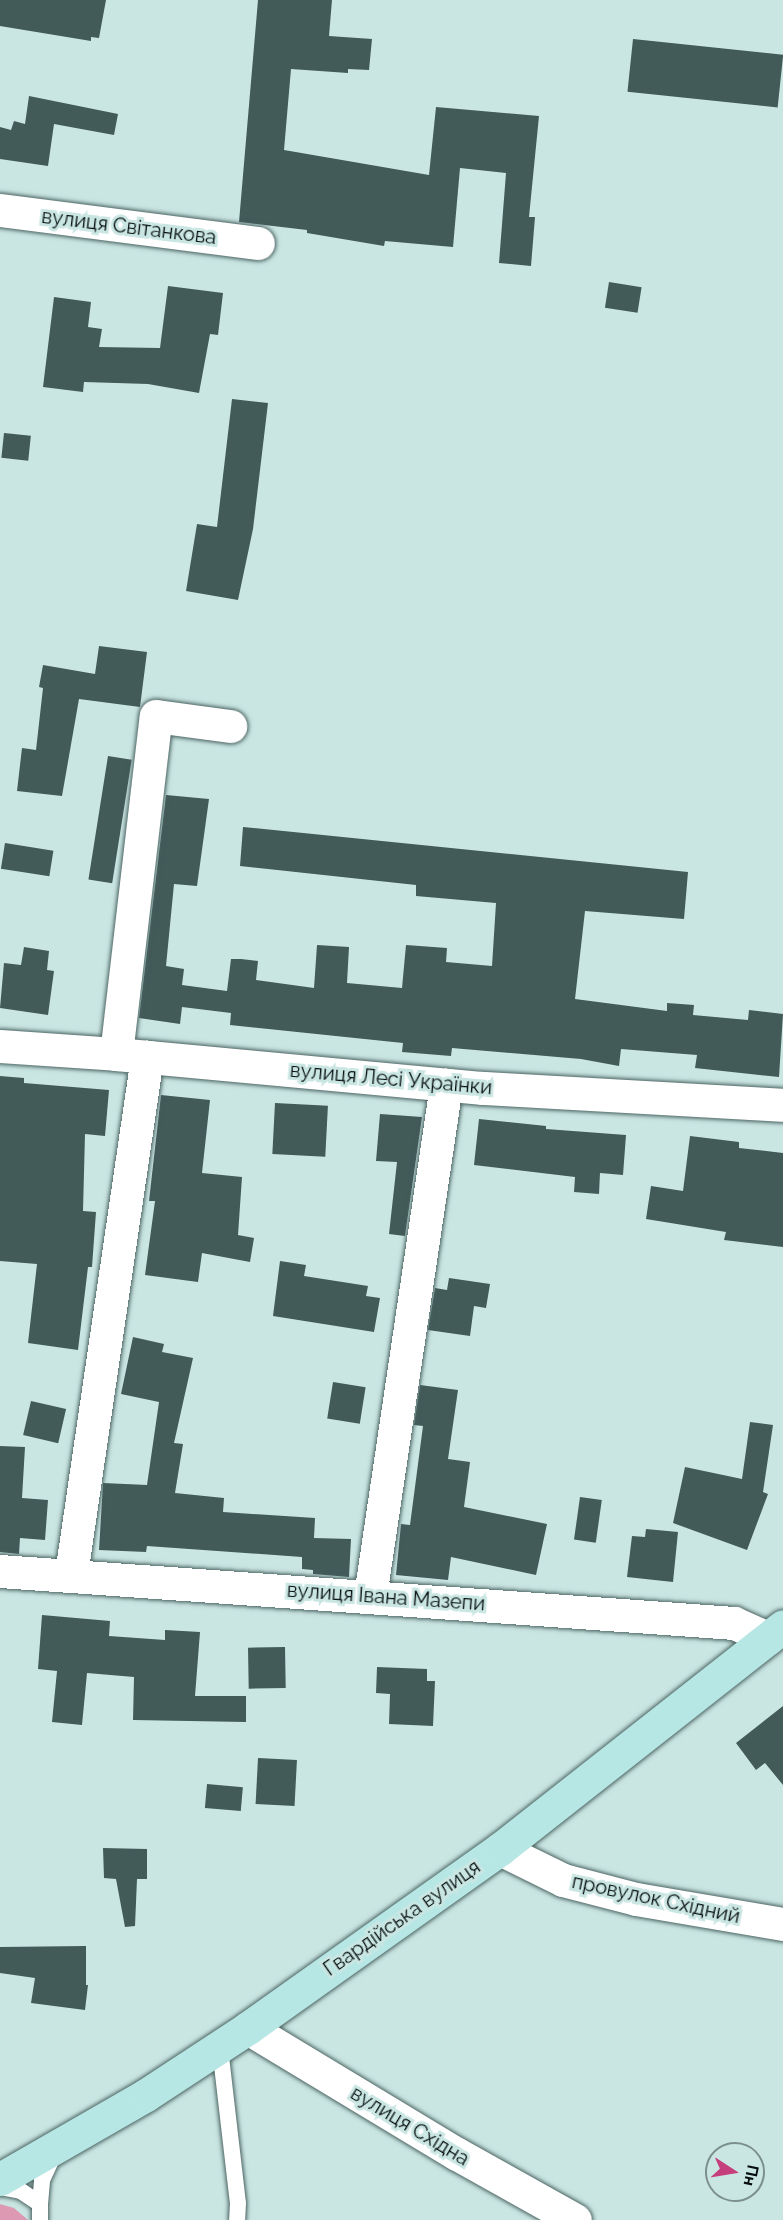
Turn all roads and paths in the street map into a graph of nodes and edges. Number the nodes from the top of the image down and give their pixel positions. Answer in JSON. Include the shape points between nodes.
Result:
{"nodes":[{"id":1,"x":0,"y":210,"type":"edge"},
{"id":2,"x":258,"y":243,"type":"dead end"},
{"id":3,"x":230,"y":726,"type":"dead end"},
{"id":4,"x":0,"y":1047,"type":"edge"},
{"id":5,"x":132,"y":1055,"type":"junction"},
{"id":6,"x":446,"y":1085,"type":"junction"},
{"id":7,"x":783,"y":1105,"type":"edge"},
{"id":8,"x":0,"y":1571,"type":"edge"},
{"id":9,"x":71,"y":1574,"type":"junction"},
{"id":10,"x":370,"y":1596,"type":"junction"},
{"id":11,"x":776,"y":1632,"type":"edge"},
{"id":12,"x":500,"y":1849,"type":"junction"},
{"id":13,"x":783,"y":1923,"type":"edge"},
{"id":14,"x":248,"y":2028,"type":"junction"},
{"id":15,"x":220,"y":2048,"type":"junction"},
{"id":16,"x":60,"y":2144,"type":"junction"},
{"id":17,"x":0,"y":2179,"type":"edge"},
{"id":18,"x":0,"y":2187,"type":"edge"},
{"id":19,"x":238,"y":2203,"type":"junction"},
{"id":20,"x":40,"y":2212,"type":"edge"},
{"id":21,"x":237,"y":2220,"type":"edge"},
{"id":22,"x":251,"y":2220,"type":"edge"},
{"id":23,"x":575,"y":2220,"type":"edge"}],
"edges":[{"from":1,"to":2,"type":"street","name":"вулиця Світанкова"},
{"from":3,"to":5,"type":"street","via":[[156,716]]},
{"from":4,"to":5,"type":"street","name":"вулиця Лесі Українки"},
{"from":5,"to":6,"type":"street","name":"вулиця Лесі Українки"},
{"from":5,"to":9,"type":"street"},
{"from":6,"to":7,"type":"street","name":"вулиця Лесі Українки"},
{"from":6,"to":10,"type":"street"},
{"from":8,"to":9,"type":"street","name":"вулиця Івана Мазепи"},
{"from":9,"to":10,"type":"street","name":"вулиця Івана Мазепи"},
{"from":10,"to":11,"type":"street","name":"вулиця Івана Мазепи","via":[[734,1623]]},
{"from":11,"to":12,"type":"main road","name":"Гвардійська вулиця"},
{"from":12,"to":13,"type":"street","name":"провулок Східний","via":[[563,1880],[636,1899]]},
{"from":12,"to":14,"type":"main road","name":"Гвардійська вулиця"},
{"from":14,"to":15,"type":"main road","name":"Гвардійська вулиця"},
{"from":14,"to":23,"type":"street","name":"вулиця Східна"},
{"from":15,"to":16,"type":"main road","name":"Гвардійська вулиця"},
{"from":15,"to":19,"type":"lane"},
{"from":16,"to":17,"type":"main road","name":"Гвардійська вулиця"},
{"from":16,"to":20,"type":"lane","via":[[42,2180]]},
{"from":18,"to":20,"type":"lane","via":[[21,2191]]},
{"from":19,"to":21,"type":"lane"},
{"from":19,"to":22,"type":"lane"}]}
